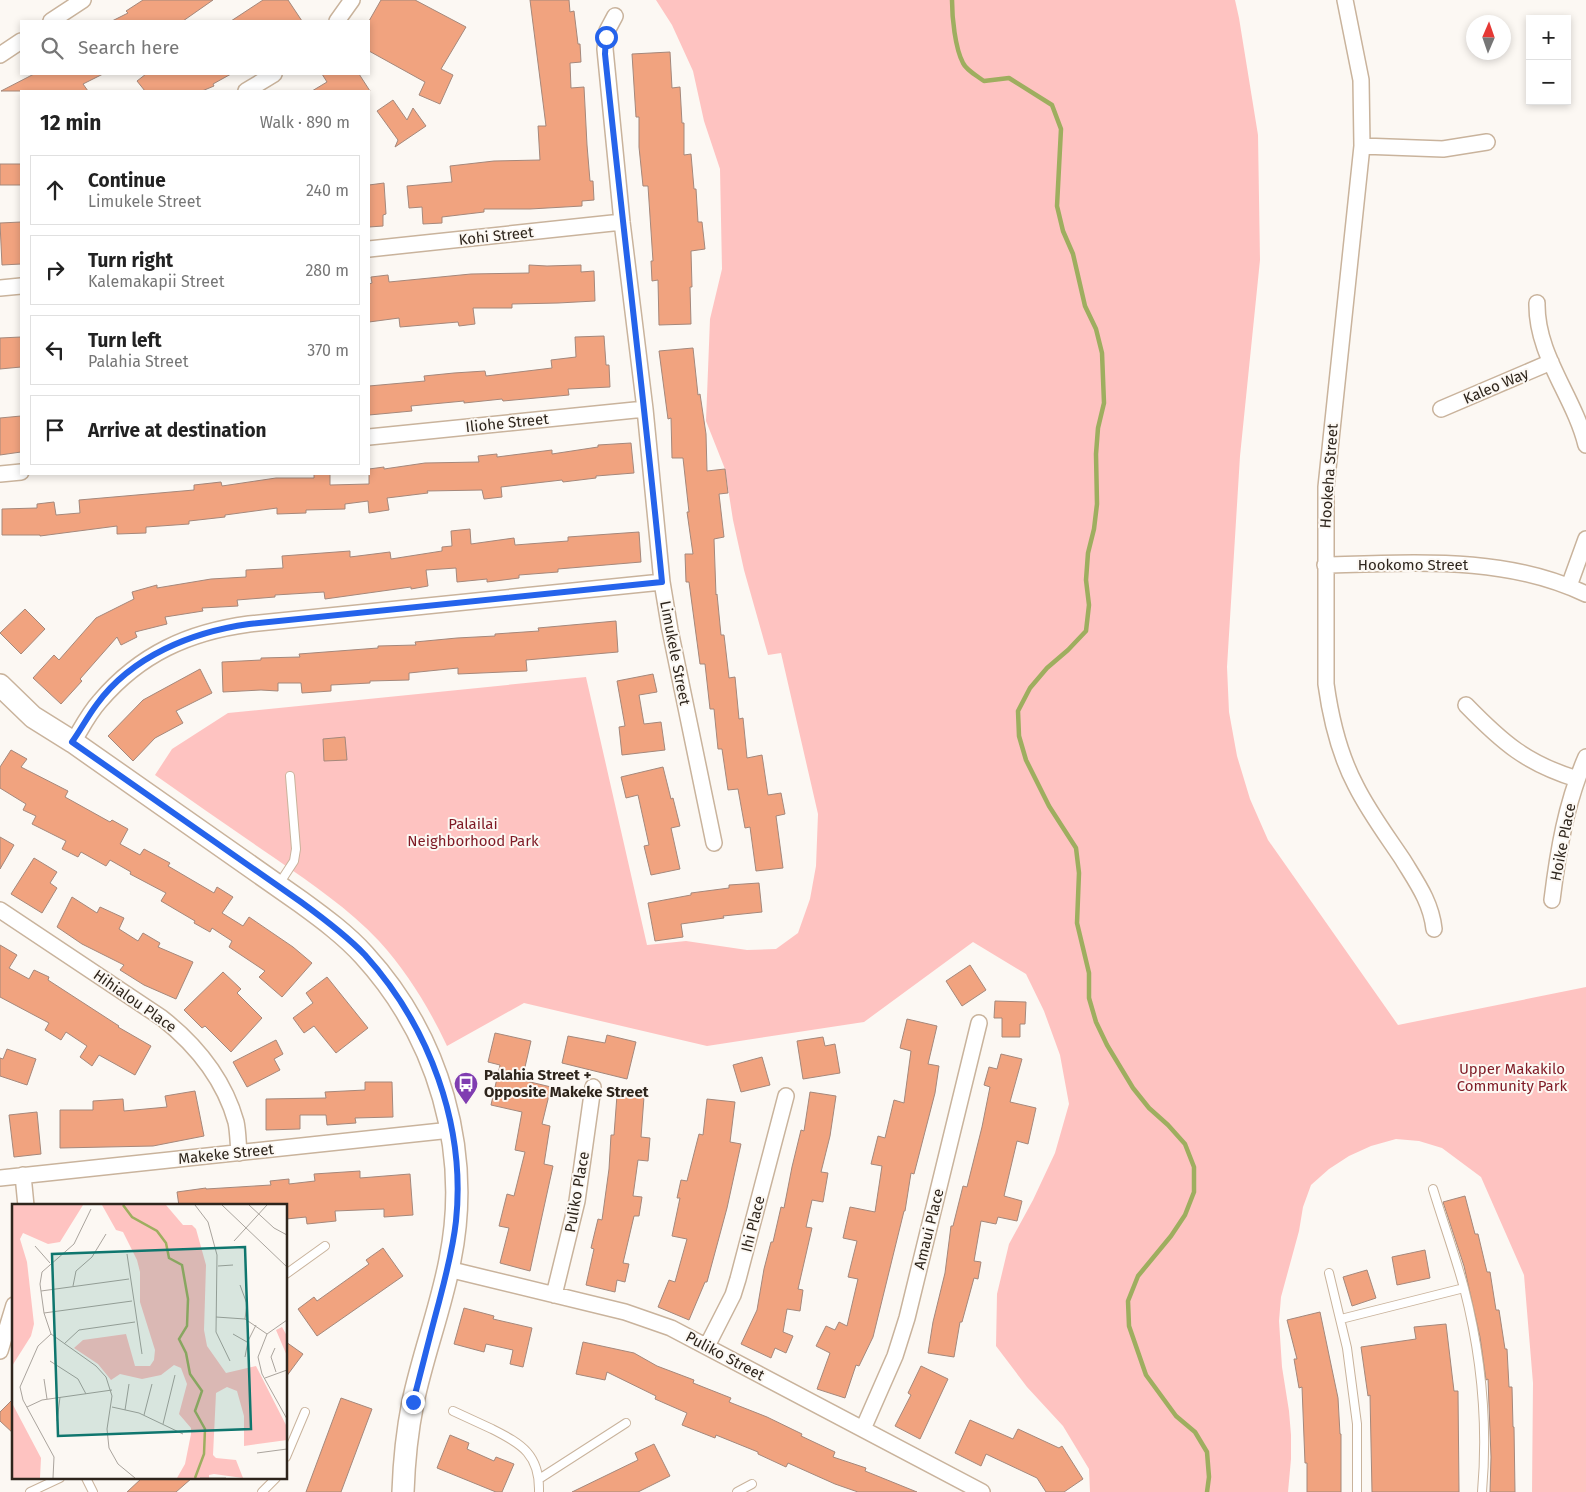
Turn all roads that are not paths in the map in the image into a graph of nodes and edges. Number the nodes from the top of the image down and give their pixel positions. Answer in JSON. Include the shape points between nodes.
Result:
{"nodes":[{"id":1,"x":84,"y":0,"type":"edge"},
{"id":2,"x":352,"y":0,"type":"edge"},
{"id":3,"x":1345,"y":0,"type":"edge"},
{"id":4,"x":614,"y":16,"type":"dead end"},
{"id":5,"x":53,"y":20,"type":"edge"},
{"id":6,"x":338,"y":20,"type":"edge"},
{"id":7,"x":20,"y":42,"type":"edge"},
{"id":8,"x":0,"y":55,"type":"edge"},
{"id":9,"x":272,"y":75,"type":"edge"},
{"id":10,"x":248,"y":90,"type":"edge"},
{"id":11,"x":1487,"y":142,"type":"dead end"},
{"id":12,"x":1362,"y":146,"type":"junction"},
{"id":13,"x":622,"y":222,"type":"junction"},
{"id":14,"x":370,"y":249,"type":"edge"},
{"id":15,"x":20,"y":286,"type":"edge"},
{"id":16,"x":0,"y":288,"type":"edge"},
{"id":17,"x":1537,"y":303,"type":"dead end"},
{"id":18,"x":1551,"y":362,"type":"junction"},
{"id":19,"x":645,"y":409,"type":"junction"},
{"id":20,"x":1441,"y":409,"type":"dead end"},
{"id":21,"x":370,"y":437,"type":"edge"},
{"id":22,"x":1586,"y":445,"type":"edge"},
{"id":23,"x":20,"y":472,"type":"edge"},
{"id":24,"x":0,"y":474,"type":"edge"},
{"id":25,"x":1586,"y":539,"type":"edge"},
{"id":26,"x":1325,"y":565,"type":"junction"},
{"id":27,"x":662,"y":582,"type":"junction"},
{"id":28,"x":1569,"y":586,"type":"junction"},
{"id":29,"x":1586,"y":594,"type":"edge"},
{"id":30,"x":0,"y":685,"type":"edge"},
{"id":31,"x":1466,"y":705,"type":"dead end"},
{"id":32,"x":72,"y":742,"type":"junction"},
{"id":33,"x":1586,"y":757,"type":"edge"},
{"id":34,"x":290,"y":776,"type":"dead end"},
{"id":35,"x":1578,"y":779,"type":"junction"},
{"id":36,"x":714,"y":843,"type":"dead end"},
{"id":37,"x":278,"y":885,"type":"junction"},
{"id":38,"x":1552,"y":900,"type":"dead end"},
{"id":39,"x":0,"y":910,"type":"edge"},
{"id":40,"x":1434,"y":929,"type":"dead end"},
{"id":41,"x":979,"y":1023,"type":"dead end"},
{"id":42,"x":593,"y":1087,"type":"dead end"},
{"id":43,"x":786,"y":1096,"type":"dead end"},
{"id":44,"x":451,"y":1130,"type":"junction"},
{"id":45,"x":239,"y":1153,"type":"junction"},
{"id":46,"x":23,"y":1176,"type":"junction"},
{"id":47,"x":0,"y":1178,"type":"edge"},
{"id":48,"x":1433,"y":1190,"type":"dead end"},
{"id":49,"x":26,"y":1204,"type":"edge"},
{"id":50,"x":325,"y":1246,"type":"dead end"},
{"id":51,"x":448,"y":1269,"type":"junction"},
{"id":52,"x":288,"y":1273,"type":"edge"},
{"id":53,"x":1329,"y":1273,"type":"dead end"},
{"id":54,"x":1464,"y":1288,"type":"junction"},
{"id":55,"x":554,"y":1295,"type":"junction"},
{"id":56,"x":12,"y":1313,"type":"edge"},
{"id":57,"x":1341,"y":1319,"type":"junction"},
{"id":58,"x":707,"y":1346,"type":"junction"},
{"id":59,"x":0,"y":1352,"type":"edge"},
{"id":60,"x":453,"y":1411,"type":"dead end"},
{"id":61,"x":305,"y":1412,"type":"dead end"},
{"id":62,"x":626,"y":1423,"type":"dead end"},
{"id":63,"x":863,"y":1429,"type":"junction"},
{"id":64,"x":288,"y":1452,"type":"edge"},
{"id":65,"x":539,"y":1479,"type":"junction"},
{"id":66,"x":56,"y":1480,"type":"edge"},
{"id":67,"x":88,"y":1480,"type":"edge"},
{"id":68,"x":274,"y":1480,"type":"edge"},
{"id":69,"x":752,"y":1484,"type":"dead end"},
{"id":70,"x":30,"y":1492,"type":"edge"},
{"id":71,"x":92,"y":1492,"type":"edge"},
{"id":72,"x":262,"y":1492,"type":"edge"},
{"id":73,"x":403,"y":1492,"type":"edge"},
{"id":74,"x":539,"y":1492,"type":"edge"},
{"id":75,"x":737,"y":1492,"type":"edge"},
{"id":76,"x":982,"y":1492,"type":"edge"},
{"id":77,"x":1357,"y":1492,"type":"edge"},
{"id":78,"x":1482,"y":1492,"type":"edge"}],
"edges":[{"from":1,"to":5,"type":"street"},
{"from":2,"to":6,"type":"street"},
{"from":3,"to":12,"type":"street","name":"Hookeha Street","via":[[1361,80]]},
{"from":4,"to":13,"type":"street","name":"Limukele Street","via":[[607,31],[605,48]]},
{"from":7,"to":8,"type":"street"},
{"from":9,"to":10,"type":"street"},
{"from":11,"to":12,"type":"street","via":[[1443,149]]},
{"from":12,"to":26,"type":"street","name":"Hookeha Street","via":[[1328,469]]},
{"from":13,"to":14,"type":"street","name":"Kohi Street"},
{"from":13,"to":19,"type":"street","name":"Limukele Street"},
{"from":15,"to":16,"type":"street"},
{"from":17,"to":18,"type":"street","via":[[1539,333]]},
{"from":18,"to":20,"type":"street","name":"Kaleo Way"},
{"from":18,"to":22,"type":"street"},
{"from":19,"to":21,"type":"street","name":"Iliohe Street"},
{"from":19,"to":27,"type":"street","name":"Limukele Street"},
{"from":23,"to":24,"type":"street"},
{"from":25,"to":28,"type":"street"},
{"from":26,"to":28,"type":"street","name":"Hookomo Street","via":[[1471,564],[1511,570]]},
{"from":26,"to":40,"type":"street","name":"Hookeha Street","via":[[1326,684],[1336,737],[1356,786],[1424,892]]},
{"from":27,"to":32,"type":"street","via":[[249,624],[200,634],[170,646],[115,684],[98,702]]},
{"from":27,"to":36,"type":"street","name":"Limukele Street"},
{"from":28,"to":29,"type":"street","name":"Hookomo Street"},
{"from":30,"to":32,"type":"street","via":[[33,717]]},
{"from":31,"to":35,"type":"street","via":[[1522,755],[1541,766]]},
{"from":32,"to":37,"type":"street"},
{"from":33,"to":35,"type":"street","name":"Hoike Place"},
{"from":34,"to":37,"type":"lane","via":[[296,849],[294,861]]},
{"from":35,"to":38,"type":"street","name":"Hoike Place","via":[[1557,855]]},
{"from":37,"to":44,"type":"street","via":[[334,926],[390,987],[413,1021],[431,1058]]},
{"from":39,"to":45,"type":"street","name":"Hihialou Place","via":[[162,1018],[195,1047],[220,1083],[229,1103],[236,1124]]},
{"from":41,"to":63,"type":"street","name":"Amaui Place","via":[[907,1318],[895,1356]]},
{"from":42,"to":55,"type":"street","name":"Puliko Place","via":[[577,1201]]},
{"from":43,"to":58,"type":"street","name":"Ihi Place","via":[[738,1280]]},
{"from":44,"to":45,"type":"street","name":"Makeke Street"},
{"from":44,"to":51,"type":"street","via":[[457,1178]]},
{"from":45,"to":46,"type":"street","name":"Makeke Street"},
{"from":46,"to":47,"type":"street","name":"Makeke Street"},
{"from":46,"to":49,"type":"street"},
{"from":48,"to":54,"type":"lane"},
{"from":50,"to":52,"type":"lane"},
{"from":51,"to":55,"type":"street","name":"Puliko Street"},
{"from":51,"to":73,"type":"street","via":[[413,1402]]},
{"from":53,"to":57,"type":"lane"},
{"from":54,"to":57,"type":"lane"},
{"from":54,"to":78,"type":"lane","via":[[1476,1345],[1483,1403],[1485,1462]]},
{"from":55,"to":58,"type":"street","name":"Puliko Street","via":[[649,1319]]},
{"from":56,"to":59,"type":"street"},
{"from":57,"to":77,"type":"lane","via":[[1357,1424]]},
{"from":58,"to":63,"type":"street","name":"Puliko Street"},
{"from":60,"to":65,"type":"lane","via":[[519,1444],[532,1458]]},
{"from":61,"to":64,"type":"lane"},
{"from":62,"to":65,"type":"lane"},
{"from":63,"to":76,"type":"street","name":"Puliko Street"},
{"from":65,"to":74,"type":"lane"},
{"from":66,"to":70,"type":"lane"},
{"from":67,"to":71,"type":"lane"},
{"from":68,"to":72,"type":"lane"},
{"from":69,"to":75,"type":"lane"}]}
